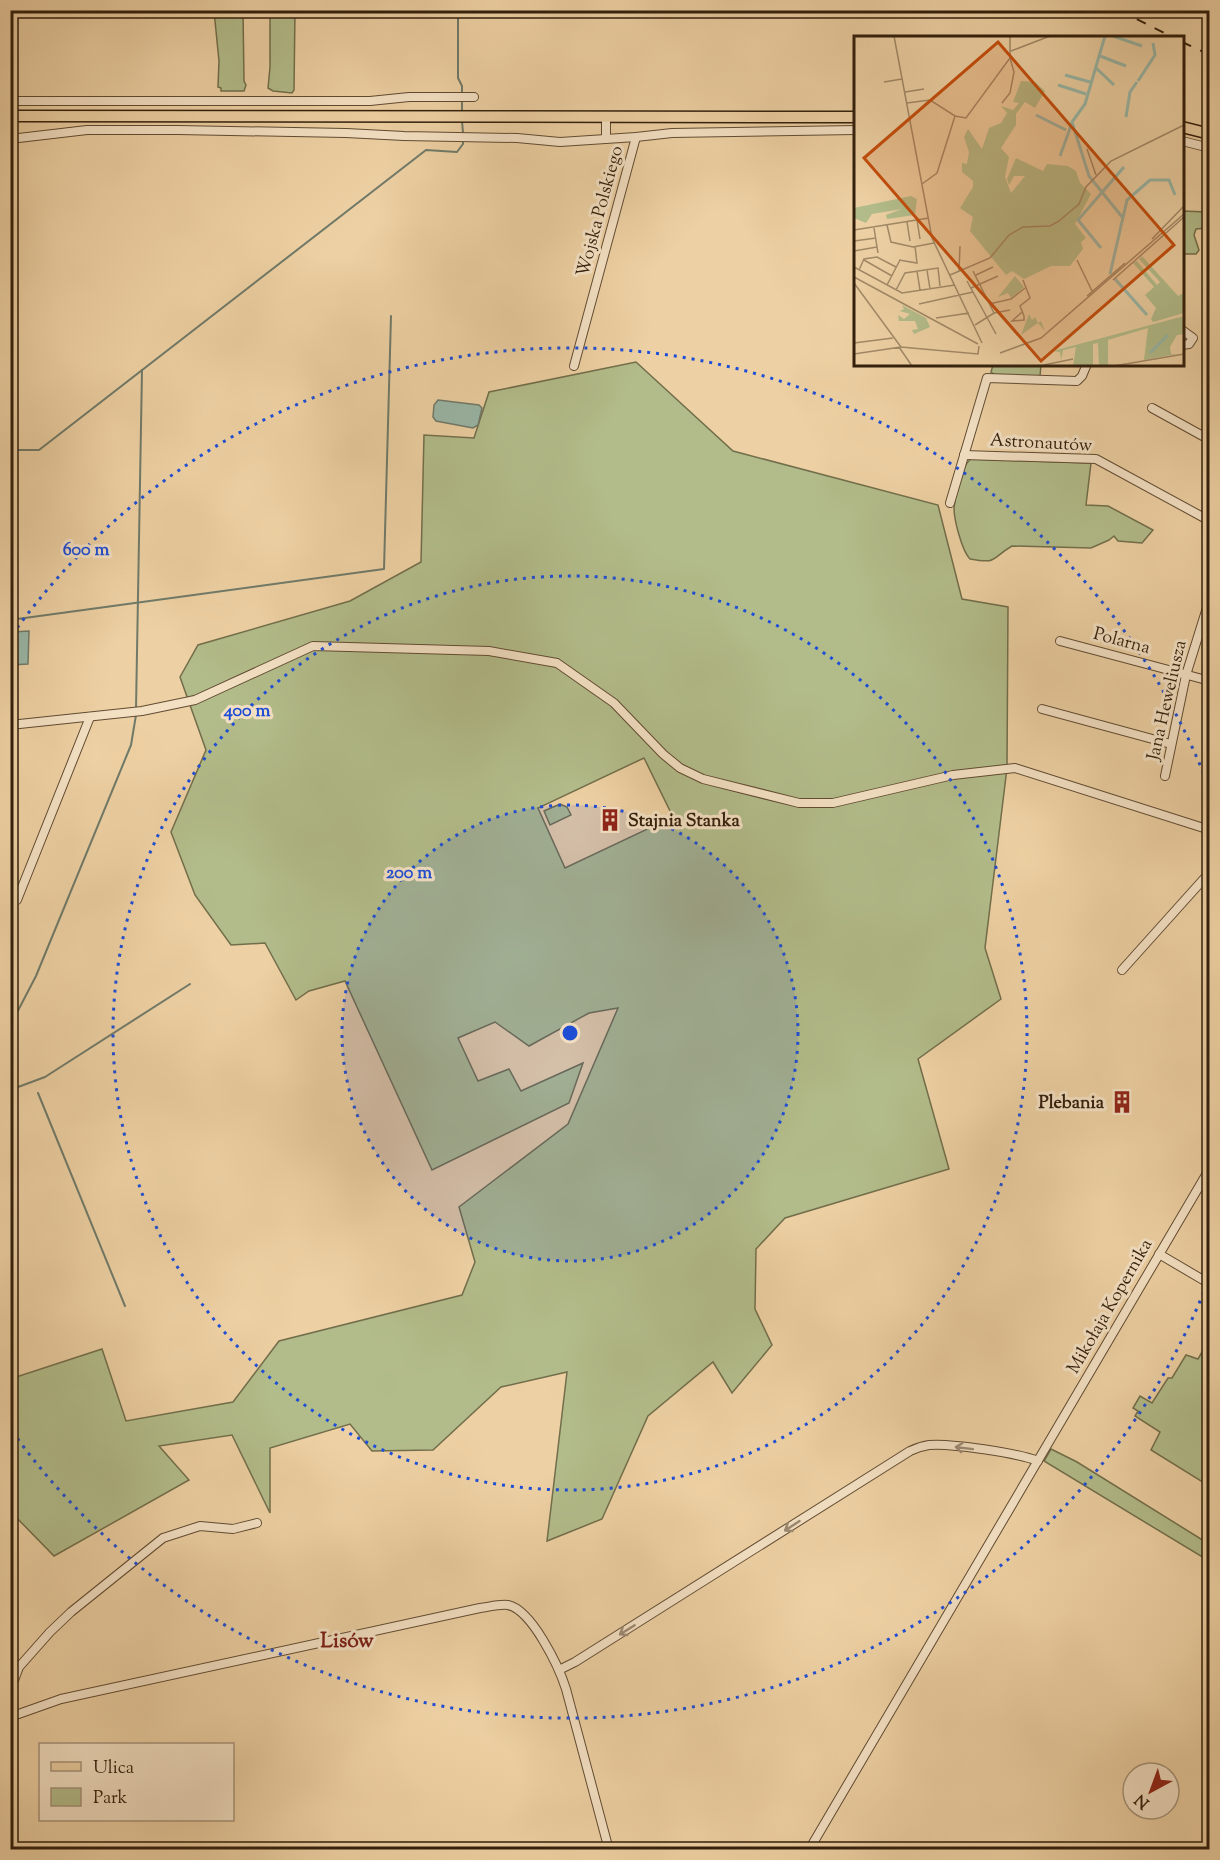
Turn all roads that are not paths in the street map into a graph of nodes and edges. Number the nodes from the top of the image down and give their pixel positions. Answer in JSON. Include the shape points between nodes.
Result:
{"nodes":[{"id":1,"x":474,"y":97,"type":"dead end"},
{"id":2,"x":10,"y":101,"type":"edge"},
{"id":3,"x":10,"y":116,"type":"edge"},
{"id":4,"x":606,"y":117,"type":"junction"},
{"id":5,"x":854,"y":117,"type":"edge"},
{"id":6,"x":1184,"y":128,"type":"edge"},
{"id":7,"x":854,"y":130,"type":"edge"},
{"id":8,"x":1209,"y":134,"type":"edge"},
{"id":9,"x":636,"y":138,"type":"junction"},
{"id":10,"x":10,"y":139,"type":"edge"},
{"id":11,"x":606,"y":139,"type":"junction"},
{"id":12,"x":1184,"y":142,"type":"edge"},
{"id":13,"x":1209,"y":148,"type":"edge"},
{"id":14,"x":1184,"y":331,"type":"edge"},
{"id":15,"x":1184,"y":345,"type":"edge"},
{"id":16,"x":574,"y":366,"type":"dead end"},
{"id":17,"x":1086,"y":366,"type":"edge"},
{"id":18,"x":1152,"y":408,"type":"dead end"},
{"id":19,"x":1209,"y":440,"type":"edge"},
{"id":20,"x":964,"y":455,"type":"junction"},
{"id":21,"x":950,"y":503,"type":"dead end"},
{"id":22,"x":1209,"y":520,"type":"edge"},
{"id":23,"x":1209,"y":598,"type":"edge"},
{"id":24,"x":1060,"y":641,"type":"dead end"},
{"id":25,"x":1186,"y":675,"type":"junction"},
{"id":26,"x":1209,"y":681,"type":"edge"},
{"id":27,"x":1042,"y":709,"type":"dead end"},
{"id":28,"x":90,"y":717,"type":"junction"},
{"id":29,"x":10,"y":725,"type":"edge"},
{"id":30,"x":1171,"y":744,"type":"junction"},
{"id":31,"x":1165,"y":776,"type":"dead end"},
{"id":32,"x":1209,"y":830,"type":"edge"},
{"id":33,"x":1209,"y":872,"type":"edge"},
{"id":34,"x":17,"y":900,"type":"dead end"},
{"id":35,"x":1122,"y":970,"type":"dead end"},
{"id":36,"x":1209,"y":1168,"type":"edge"},
{"id":37,"x":1159,"y":1254,"type":"junction"},
{"id":38,"x":1209,"y":1284,"type":"edge"},
{"id":39,"x":1038,"y":1461,"type":"junction"},
{"id":40,"x":256,"y":1523,"type":"dead end"},
{"id":41,"x":559,"y":1670,"type":"junction"},
{"id":42,"x":10,"y":1691,"type":"edge"},
{"id":43,"x":10,"y":1717,"type":"edge"},
{"id":44,"x":609,"y":1850,"type":"edge"},
{"id":45,"x":809,"y":1850,"type":"edge"}],
"edges":[{"from":1,"to":2,"type":"street","via":[[370,101]]},
{"from":3,"to":4,"type":"main road"},
{"from":4,"to":5,"type":"main road"},
{"from":4,"to":11,"type":"street"},
{"from":6,"to":8,"type":"main road"},
{"from":7,"to":9,"type":"street","name":"Wojska Polskiego","via":[[702,132]]},
{"from":9,"to":11,"type":"street"},
{"from":9,"to":16,"type":"street","name":"Wojska Polskiego"},
{"from":10,"to":11,"type":"street","via":[[110,130],[346,133],[560,142]]},
{"from":12,"to":13,"type":"street"},
{"from":14,"to":15,"type":"street","via":[[1193,338]]},
{"from":17,"to":20,"type":"street","via":[[1077,381],[987,378]]},
{"from":18,"to":19,"type":"street"},
{"from":20,"to":21,"type":"street"},
{"from":20,"to":22,"type":"street","name":"Astronautów","via":[[1096,459]]},
{"from":23,"to":25,"type":"street","name":"Jana Heweliusza"},
{"from":24,"to":25,"type":"street","name":"Polarna"},
{"from":25,"to":26,"type":"street","name":"Polarna"},
{"from":25,"to":30,"type":"street","name":"Jana Heweliusza"},
{"from":27,"to":30,"type":"street"},
{"from":28,"to":29,"type":"street"},
{"from":28,"to":32,"type":"street","via":[[195,700],[313,646],[489,651],[557,663],[614,703],[680,768],[703,779],[799,803],[833,803],[953,775],[1015,768]]},
{"from":28,"to":34,"type":"street"},
{"from":30,"to":31,"type":"street","name":"Jana Heweliusza"},
{"from":33,"to":35,"type":"street"},
{"from":36,"to":37,"type":"street","name":"Mikołaja Kopernika"},
{"from":37,"to":38,"type":"street"},
{"from":37,"to":39,"type":"street","name":"Mikołaja Kopernika"},
{"from":39,"to":41,"type":"street","one_way":true,"via":[[935,1445],[910,1451]]},
{"from":39,"to":45,"type":"street","name":"Mikołaja Kopernika"},
{"from":40,"to":42,"type":"street","via":[[232,1529],[200,1526],[163,1538],[50,1632],[20,1667]]},
{"from":41,"to":43,"type":"street","via":[[524,1614],[498,1605],[61,1699]]},
{"from":41,"to":44,"type":"street"}]}
